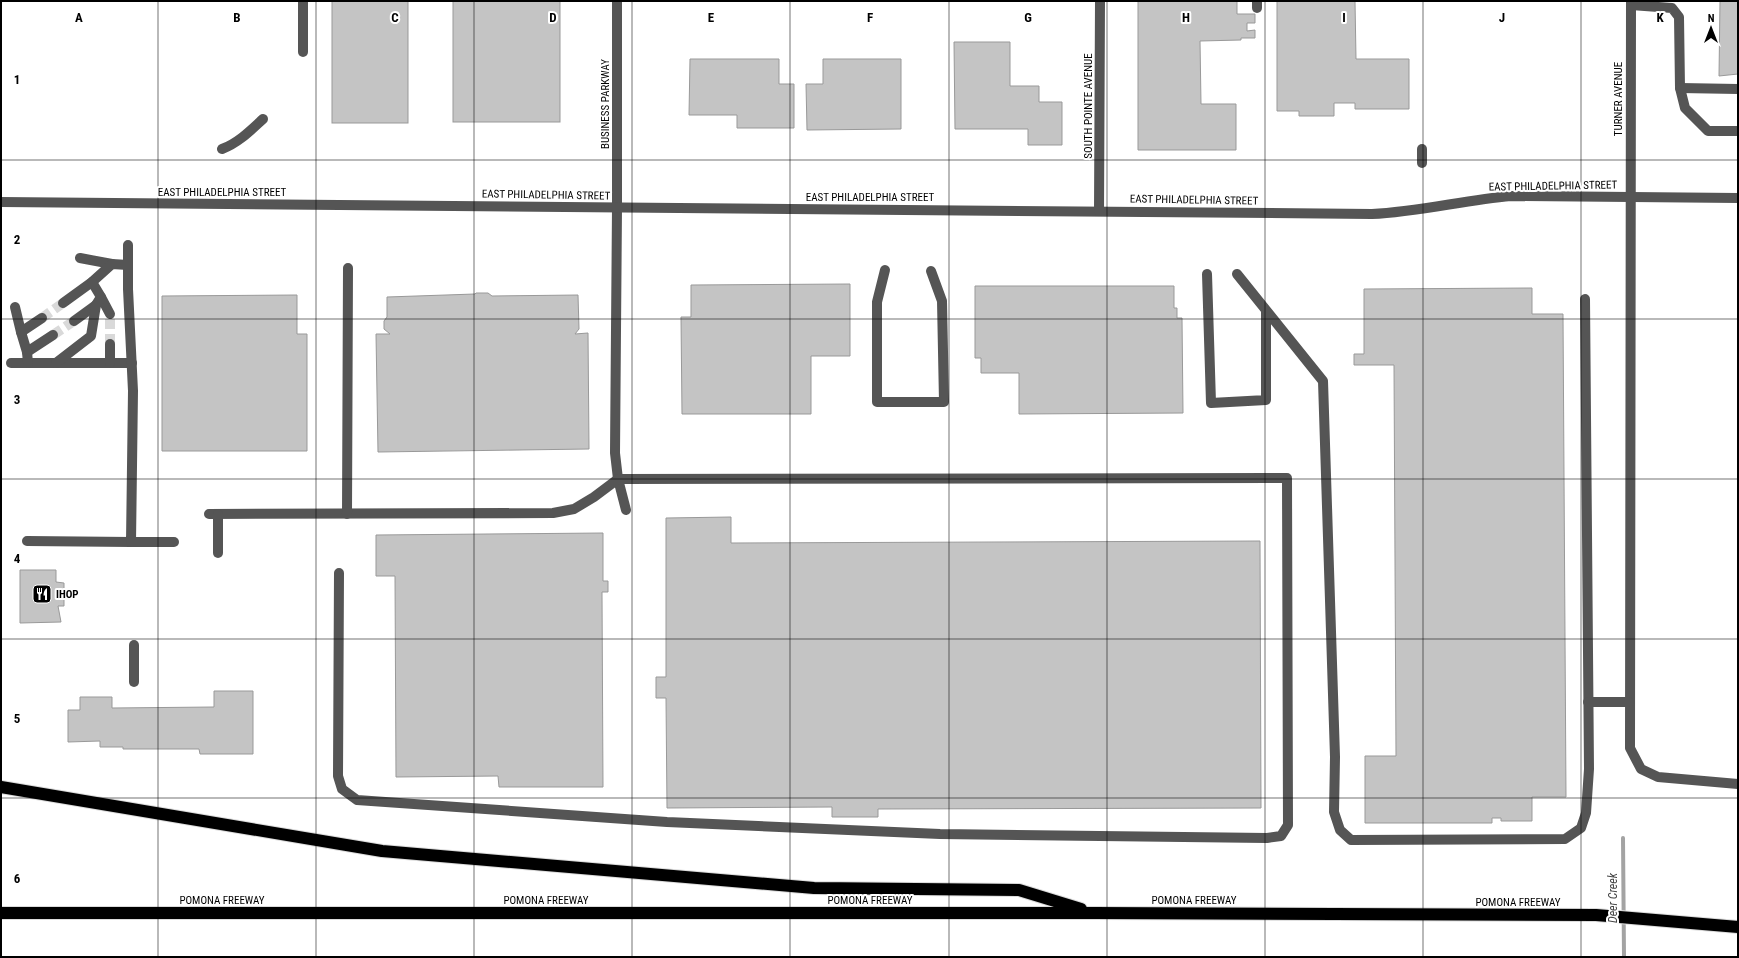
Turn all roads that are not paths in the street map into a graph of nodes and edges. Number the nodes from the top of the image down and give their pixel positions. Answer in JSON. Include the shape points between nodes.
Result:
{"nodes":[{"id":1,"x":303,"y":1,"type":"edge"},
{"id":2,"x":617,"y":1,"type":"edge"},
{"id":3,"x":1100,"y":1,"type":"edge"},
{"id":4,"x":1631,"y":3,"type":"edge"},
{"id":5,"x":303,"y":52,"type":"dead end"},
{"id":6,"x":1680,"y":88,"type":"junction"},
{"id":7,"x":1738,"y":89,"type":"edge"},
{"id":8,"x":263,"y":119,"type":"dead end"},
{"id":9,"x":1738,"y":131,"type":"edge"},
{"id":10,"x":222,"y":149,"type":"dead end"},
{"id":11,"x":1422,"y":150,"type":"dead end"},
{"id":12,"x":1422,"y":163,"type":"dead end"},
{"id":13,"x":1630,"y":196,"type":"junction"},
{"id":14,"x":1738,"y":198,"type":"edge"},
{"id":15,"x":1,"y":202,"type":"edge"},
{"id":16,"x":617,"y":208,"type":"junction"},
{"id":17,"x":1099,"y":211,"type":"junction"},
{"id":18,"x":128,"y":245,"type":"dead end"},
{"id":19,"x":80,"y":258,"type":"dead end"},
{"id":20,"x":112,"y":264,"type":"junction"},
{"id":21,"x":128,"y":265,"type":"junction"},
{"id":22,"x":348,"y":268,"type":"dead end"},
{"id":23,"x":886,"y":270,"type":"dead end"},
{"id":24,"x":931,"y":271,"type":"dead end"},
{"id":25,"x":1207,"y":274,"type":"dead end"},
{"id":26,"x":1237,"y":274,"type":"dead end"},
{"id":27,"x":92,"y":282,"type":"junction"},
{"id":28,"x":1585,"y":299,"type":"dead end"},
{"id":29,"x":98,"y":301,"type":"junction"},
{"id":30,"x":63,"y":303,"type":"tunnel mouth"},
{"id":31,"x":15,"y":307,"type":"dead end"},
{"id":32,"x":1266,"y":311,"type":"junction"},
{"id":33,"x":110,"y":314,"type":"tunnel mouth"},
{"id":34,"x":42,"y":318,"type":"tunnel mouth"},
{"id":35,"x":74,"y":320,"type":"tunnel mouth"},
{"id":36,"x":21,"y":332,"type":"junction"},
{"id":37,"x":53,"y":335,"type":"tunnel mouth"},
{"id":38,"x":110,"y":344,"type":"tunnel mouth"},
{"id":39,"x":27,"y":352,"type":"junction"},
{"id":40,"x":11,"y":363,"type":"dead end"},
{"id":41,"x":28,"y":363,"type":"junction"},
{"id":42,"x":56,"y":363,"type":"junction"},
{"id":43,"x":110,"y":363,"type":"junction"},
{"id":44,"x":132,"y":363,"type":"junction"},
{"id":45,"x":618,"y":479,"type":"junction"},
{"id":46,"x":626,"y":510,"type":"dead end"},
{"id":47,"x":347,"y":514,"type":"junction"},
{"id":48,"x":27,"y":541,"type":"dead end"},
{"id":49,"x":131,"y":542,"type":"junction"},
{"id":50,"x":174,"y":542,"type":"dead end"},
{"id":51,"x":218,"y":553,"type":"dead end"},
{"id":52,"x":339,"y":573,"type":"dead end"},
{"id":53,"x":134,"y":645,"type":"dead end"},
{"id":54,"x":134,"y":682,"type":"dead end"},
{"id":55,"x":1588,"y":702,"type":"junction"},
{"id":56,"x":1629,"y":702,"type":"junction"},
{"id":57,"x":1738,"y":784,"type":"edge"},
{"id":58,"x":1,"y":788,"type":"edge"},
{"id":59,"x":1,"y":913,"type":"edge"},
{"id":60,"x":1094,"y":913,"type":"junction"},
{"id":61,"x":1738,"y":927,"type":"edge"}],
"edges":[{"from":1,"to":5,"type":"street"},
{"from":2,"to":16,"type":"street","name":"BUSINESS PARKWAY"},
{"from":3,"to":17,"type":"street","name":"SOUTH POINTE AVENUE"},
{"from":4,"to":6,"type":"street","via":[[1672,8],[1678,17]]},
{"from":4,"to":13,"type":"street","name":"TURNER AVENUE"},
{"from":6,"to":7,"type":"street"},
{"from":6,"to":9,"type":"street","via":[[1685,108],[1708,131]]},
{"from":8,"to":10,"type":"street","via":[[243,138]]},
{"from":11,"to":12,"type":"street"},
{"from":13,"to":14,"type":"street","name":"EAST PHILADELPHIA STREET"},
{"from":13,"to":17,"type":"street","name":"EAST PHILADELPHIA STREET","via":[[1511,196],[1396,213],[1372,214]]},
{"from":13,"to":56,"type":"street","name":"TURNER AVENUE"},
{"from":15,"to":16,"type":"street","name":"EAST PHILADELPHIA STREET"},
{"from":16,"to":17,"type":"street","name":"EAST PHILADELPHIA STREET"},
{"from":16,"to":45,"type":"street","name":"BUSINESS PARKWAY","via":[[615,453]]},
{"from":18,"to":21,"type":"street"},
{"from":19,"to":20,"type":"street"},
{"from":20,"to":21,"type":"street"},
{"from":20,"to":27,"type":"street"},
{"from":21,"to":44,"type":"street"},
{"from":22,"to":47,"type":"street"},
{"from":23,"to":24,"type":"street","via":[[877,302],[877,402],[944,402],[942,301]]},
{"from":25,"to":32,"type":"street","via":[[1211,402],[1266,400]]},
{"from":26,"to":32,"type":"street"},
{"from":27,"to":29,"type":"street"},
{"from":27,"to":30,"type":"street"},
{"from":28,"to":55,"type":"street"},
{"from":29,"to":33,"type":"street"},
{"from":29,"to":35,"type":"street"},
{"from":29,"to":42,"type":"street","via":[[91,336]]},
{"from":31,"to":36,"type":"street"},
{"from":32,"to":55,"type":"street","via":[[1322,381],[1335,750],[1334,812],[1340,830],[1351,840],[1565,839],[1581,828],[1586,813],[1589,769]]},
{"from":34,"to":36,"type":"street"},
{"from":36,"to":39,"type":"street"},
{"from":37,"to":39,"type":"street"},
{"from":38,"to":43,"type":"street"},
{"from":39,"to":41,"type":"street"},
{"from":40,"to":41,"type":"street"},
{"from":41,"to":42,"type":"street"},
{"from":42,"to":43,"type":"street"},
{"from":43,"to":44,"type":"street"},
{"from":44,"to":49,"type":"street"},
{"from":45,"to":46,"type":"street","name":"BUSINESS PARKWAY"},
{"from":45,"to":47,"type":"street","via":[[574,509],[553,513]]},
{"from":45,"to":52,"type":"street","via":[[1287,478],[1288,825],[1281,836],[1267,838],[940,834],[667,822],[357,800],[342,788],[338,776]]},
{"from":47,"to":51,"type":"street","via":[[213,514]]},
{"from":48,"to":49,"type":"street"},
{"from":49,"to":50,"type":"street"},
{"from":53,"to":54,"type":"street"},
{"from":55,"to":56,"type":"street"},
{"from":56,"to":57,"type":"street","name":"TURNER AVENUE","via":[[1630,748],[1641,769],[1658,777]]},
{"from":58,"to":60,"type":"highway","via":[[382,851],[814,888],[1019,890]]},
{"from":59,"to":60,"type":"highway","name":"POMONA FREEWAY"},
{"from":60,"to":61,"type":"highway","name":"POMONA FREEWAY","via":[[1596,915]]}]}
